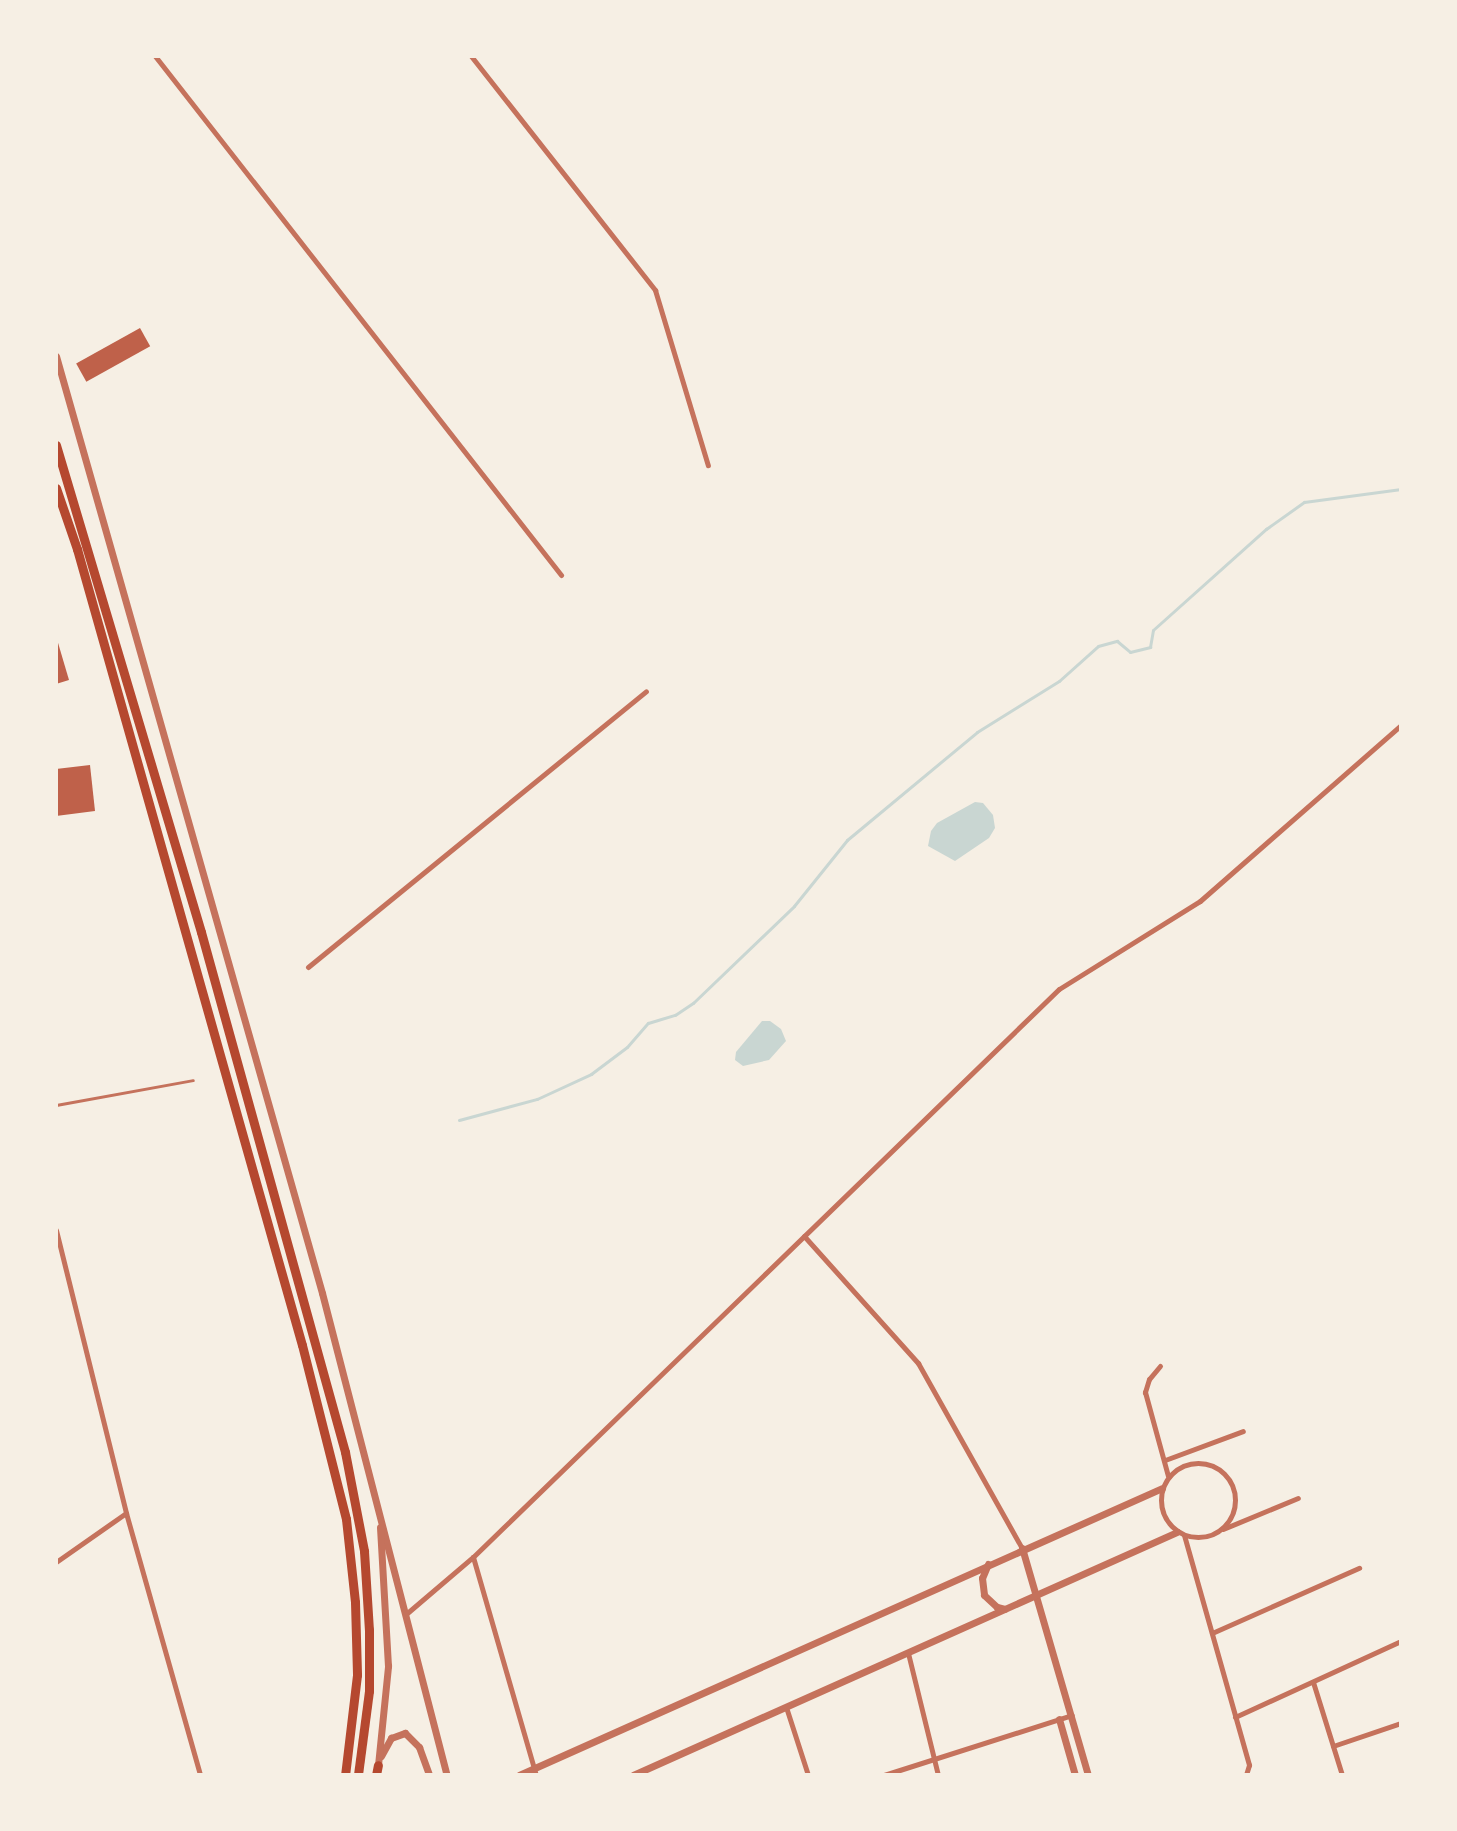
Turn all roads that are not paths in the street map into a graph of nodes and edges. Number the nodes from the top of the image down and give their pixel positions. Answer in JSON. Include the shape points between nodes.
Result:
{"nodes":[{"id":1,"x":155,"y":56,"type":"edge"},
{"id":2,"x":471,"y":56,"type":"edge"},
{"id":3,"x":56,"y":356,"type":"edge"},
{"id":4,"x":56,"y":445,"type":"edge"},
{"id":5,"x":708,"y":465,"type":"dead end"},
{"id":6,"x":56,"y":488,"type":"edge"},
{"id":7,"x":561,"y":575,"type":"dead end"},
{"id":8,"x":646,"y":691,"type":"dead end"},
{"id":9,"x":1401,"y":725,"type":"edge"},
{"id":10,"x":308,"y":967,"type":"dead end"},
{"id":11,"x":193,"y":1080,"type":"dead end"},
{"id":12,"x":56,"y":1105,"type":"edge"},
{"id":13,"x":56,"y":1230,"type":"edge"},
{"id":14,"x":804,"y":1236,"type":"junction"},
{"id":15,"x":1160,"y":1366,"type":"dead end"},
{"id":16,"x":1243,"y":1431,"type":"dead end"},
{"id":17,"x":1165,"y":1460,"type":"junction"},
{"id":18,"x":1168,"y":1477,"type":"junction"},
{"id":19,"x":1162,"y":1488,"type":"junction"},
{"id":20,"x":1298,"y":1498,"type":"dead end"},
{"id":21,"x":126,"y":1513,"type":"junction"},
{"id":22,"x":379,"y":1513,"type":"junction"},
{"id":23,"x":1218,"y":1531,"type":"junction"},
{"id":24,"x":1180,"y":1533,"type":"junction"},
{"id":25,"x":1022,"y":1548,"type":"junction"},
{"id":26,"x":473,"y":1557,"type":"junction"},
{"id":27,"x":56,"y":1562,"type":"edge"},
{"id":28,"x":989,"y":1562,"type":"junction"},
{"id":29,"x":1359,"y":1568,"type":"dead end"},
{"id":30,"x":1037,"y":1595,"type":"junction"},
{"id":31,"x":1006,"y":1609,"type":"junction"},
{"id":32,"x":406,"y":1614,"type":"junction"},
{"id":33,"x":1212,"y":1633,"type":"junction"},
{"id":34,"x":1401,"y":1641,"type":"edge"},
{"id":35,"x":908,"y":1653,"type":"junction"},
{"id":36,"x":1313,"y":1682,"type":"junction"},
{"id":37,"x":786,"y":1707,"type":"junction"},
{"id":38,"x":1072,"y":1715,"type":"junction"},
{"id":39,"x":1235,"y":1717,"type":"junction"},
{"id":40,"x":1059,"y":1719,"type":"junction"},
{"id":41,"x":1401,"y":1723,"type":"edge"},
{"id":42,"x":1333,"y":1746,"type":"junction"},
{"id":43,"x":934,"y":1759,"type":"junction"},
{"id":44,"x":377,"y":1770,"type":"edge"},
{"id":45,"x":535,"y":1772,"type":"edge"},
{"id":46,"x":200,"y":1775,"type":"edge"},
{"id":47,"x":345,"y":1775,"type":"edge"},
{"id":48,"x":358,"y":1775,"type":"edge"},
{"id":49,"x":429,"y":1775,"type":"edge"},
{"id":50,"x":447,"y":1775,"type":"edge"},
{"id":51,"x":519,"y":1775,"type":"edge"},
{"id":52,"x":635,"y":1775,"type":"edge"},
{"id":53,"x":808,"y":1775,"type":"edge"},
{"id":54,"x":884,"y":1775,"type":"edge"},
{"id":55,"x":938,"y":1775,"type":"edge"},
{"id":56,"x":1075,"y":1775,"type":"edge"},
{"id":57,"x":1088,"y":1775,"type":"edge"},
{"id":58,"x":1246,"y":1775,"type":"edge"},
{"id":59,"x":1342,"y":1775,"type":"edge"}],
"edges":[{"from":1,"to":7,"type":"street"},
{"from":2,"to":5,"type":"street","via":[[655,290]]},
{"from":3,"to":22,"type":"street","via":[[322,1293]]},
{"from":4,"to":48,"type":"highway","via":[[201,932],[345,1452],[364,1551],[369,1630],[369,1691]]},
{"from":6,"to":47,"type":"highway","via":[[298,1331],[346,1519],[357,1675]]},
{"from":8,"to":10,"type":"street"},
{"from":9,"to":14,"type":"street","via":[[1200,901],[1059,989]]},
{"from":11,"to":12,"type":"lane"},
{"from":13,"to":21,"type":"street"},
{"from":14,"to":25,"type":"street","via":[[918,1363]]},
{"from":14,"to":26,"type":"street"},
{"from":15,"to":17,"type":"street","via":[[1145,1392]]},
{"from":16,"to":17,"type":"street"},
{"from":17,"to":18,"type":"street"},
{"from":18,"to":19,"type":"street"},
{"from":18,"to":23,"type":"street","via":[[1201,1463],[1224,1473],[1235,1507]]},
{"from":19,"to":24,"type":"street","via":[[1162,1512]]},
{"from":19,"to":25,"type":"street"},
{"from":20,"to":23,"type":"street"},
{"from":21,"to":27,"type":"street"},
{"from":21,"to":46,"type":"street"},
{"from":22,"to":32,"type":"street"},
{"from":22,"to":44,"type":"street","via":[[388,1666]]},
{"from":23,"to":24,"type":"street","via":[[1200,1538]]},
{"from":24,"to":30,"type":"street"},
{"from":24,"to":33,"type":"street"},
{"from":25,"to":28,"type":"street"},
{"from":25,"to":30,"type":"street"},
{"from":26,"to":32,"type":"street"},
{"from":26,"to":45,"type":"street"},
{"from":28,"to":31,"type":"street","via":[[982,1578],[984,1595]]},
{"from":28,"to":45,"type":"street"},
{"from":29,"to":33,"type":"street"},
{"from":30,"to":31,"type":"street"},
{"from":30,"to":38,"type":"street"},
{"from":31,"to":35,"type":"street"},
{"from":32,"to":50,"type":"street"},
{"from":33,"to":39,"type":"street"},
{"from":34,"to":36,"type":"street"},
{"from":35,"to":37,"type":"street"},
{"from":35,"to":43,"type":"street"},
{"from":36,"to":39,"type":"street"},
{"from":36,"to":42,"type":"street"},
{"from":37,"to":52,"type":"street"},
{"from":37,"to":53,"type":"street"},
{"from":38,"to":40,"type":"street"},
{"from":38,"to":57,"type":"street"},
{"from":39,"to":58,"type":"street","via":[[1249,1765]]},
{"from":40,"to":43,"type":"street"},
{"from":40,"to":56,"type":"street"},
{"from":41,"to":42,"type":"street"},
{"from":42,"to":59,"type":"street"},
{"from":43,"to":54,"type":"street"},
{"from":43,"to":55,"type":"street"},
{"from":44,"to":49,"type":"street","via":[[391,1738],[405,1733],[419,1747]]},
{"from":45,"to":51,"type":"street"}]}
